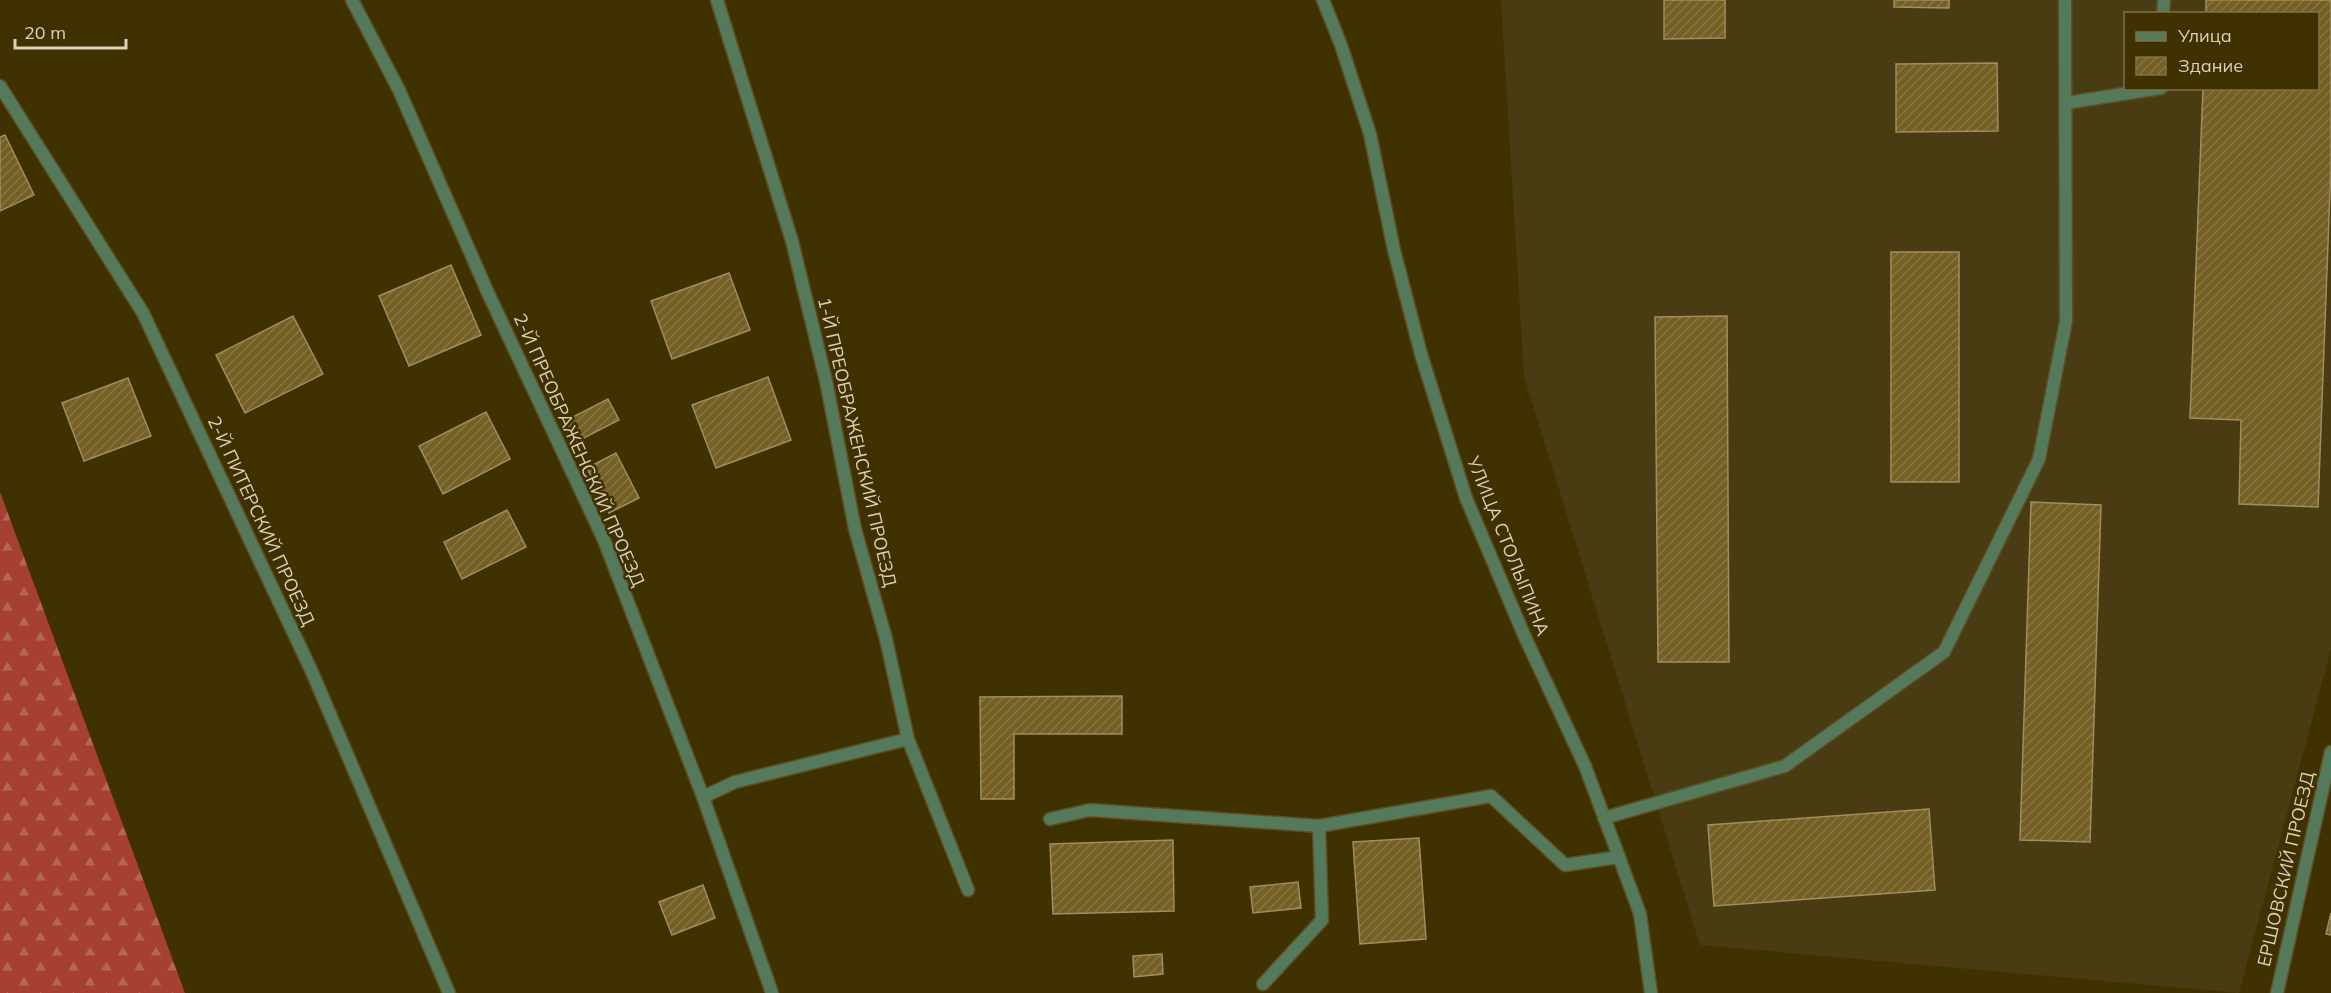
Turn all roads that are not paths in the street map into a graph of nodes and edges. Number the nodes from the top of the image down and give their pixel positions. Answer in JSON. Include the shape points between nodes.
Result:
{"nodes":[{"id":1,"x":352,"y":0,"type":"edge"},
{"id":2,"x":717,"y":0,"type":"edge"},
{"id":3,"x":1323,"y":0,"type":"edge"},
{"id":4,"x":2066,"y":0,"type":"edge"},
{"id":5,"x":0,"y":86,"type":"edge"},
{"id":6,"x":2148,"y":90,"type":"edge"},
{"id":7,"x":2066,"y":103,"type":"junction"},
{"id":8,"x":908,"y":739,"type":"junction"},
{"id":9,"x":2331,"y":753,"type":"edge"},
{"id":10,"x":704,"y":797,"type":"junction"},
{"id":11,"x":1604,"y":818,"type":"junction"},
{"id":12,"x":1050,"y":819,"type":"dead end"},
{"id":13,"x":1319,"y":826,"type":"junction"},
{"id":14,"x":1619,"y":857,"type":"junction"},
{"id":15,"x":968,"y":890,"type":"dead end"},
{"id":16,"x":1263,"y":984,"type":"dead end"},
{"id":17,"x":449,"y":993,"type":"edge"},
{"id":18,"x":772,"y":993,"type":"edge"},
{"id":19,"x":1651,"y":993,"type":"edge"},
{"id":20,"x":2277,"y":993,"type":"edge"}],
"edges":[{"from":1,"to":10,"type":"street","name":"2-Й ПРЕОБРАЖЕНСКИЙ ПРОЕЗД","via":[[399,90],[488,293],[604,540]]},
{"from":2,"to":8,"type":"street","name":"1-Й ПРЕОБРАЖЕНСКИЙ ПРОЕЗД","via":[[792,241],[826,381],[855,530],[886,639]]},
{"from":3,"to":11,"type":"street","name":"УЛИЦА СТОЛЫПИНА","via":[[1370,134],[1421,354],[1466,498],[1585,766]]},
{"from":4,"to":7,"type":"street"},
{"from":5,"to":17,"type":"street","name":"2-Й ПИТЕРСКИЙ ПРОЕЗД","via":[[143,313],[312,672]]},
{"from":6,"to":7,"type":"street"},
{"from":7,"to":11,"type":"street","via":[[2066,321],[2039,459],[1944,652],[1785,766]]},
{"from":8,"to":10,"type":"street","via":[[735,782]]},
{"from":8,"to":15,"type":"street","name":"1-Й ПРЕОБРАЖЕНСКИЙ ПРОЕЗД"},
{"from":9,"to":20,"type":"street","name":"ЕРШОВСКИЙ ПРОЕЗД"},
{"from":10,"to":18,"type":"street","name":"2-Й ПРЕОБРАЖЕНСКИЙ ПРОЕЗД"},
{"from":11,"to":14,"type":"street","name":"УЛИЦА СТОЛЫПИНА"},
{"from":12,"to":13,"type":"street","via":[[1090,810]]},
{"from":13,"to":14,"type":"street","via":[[1491,796],[1565,865]]},
{"from":13,"to":16,"type":"street","via":[[1322,921]]},
{"from":14,"to":19,"type":"street","name":"УЛИЦА СТОЛЫПИНА","via":[[1640,914]]}]}
